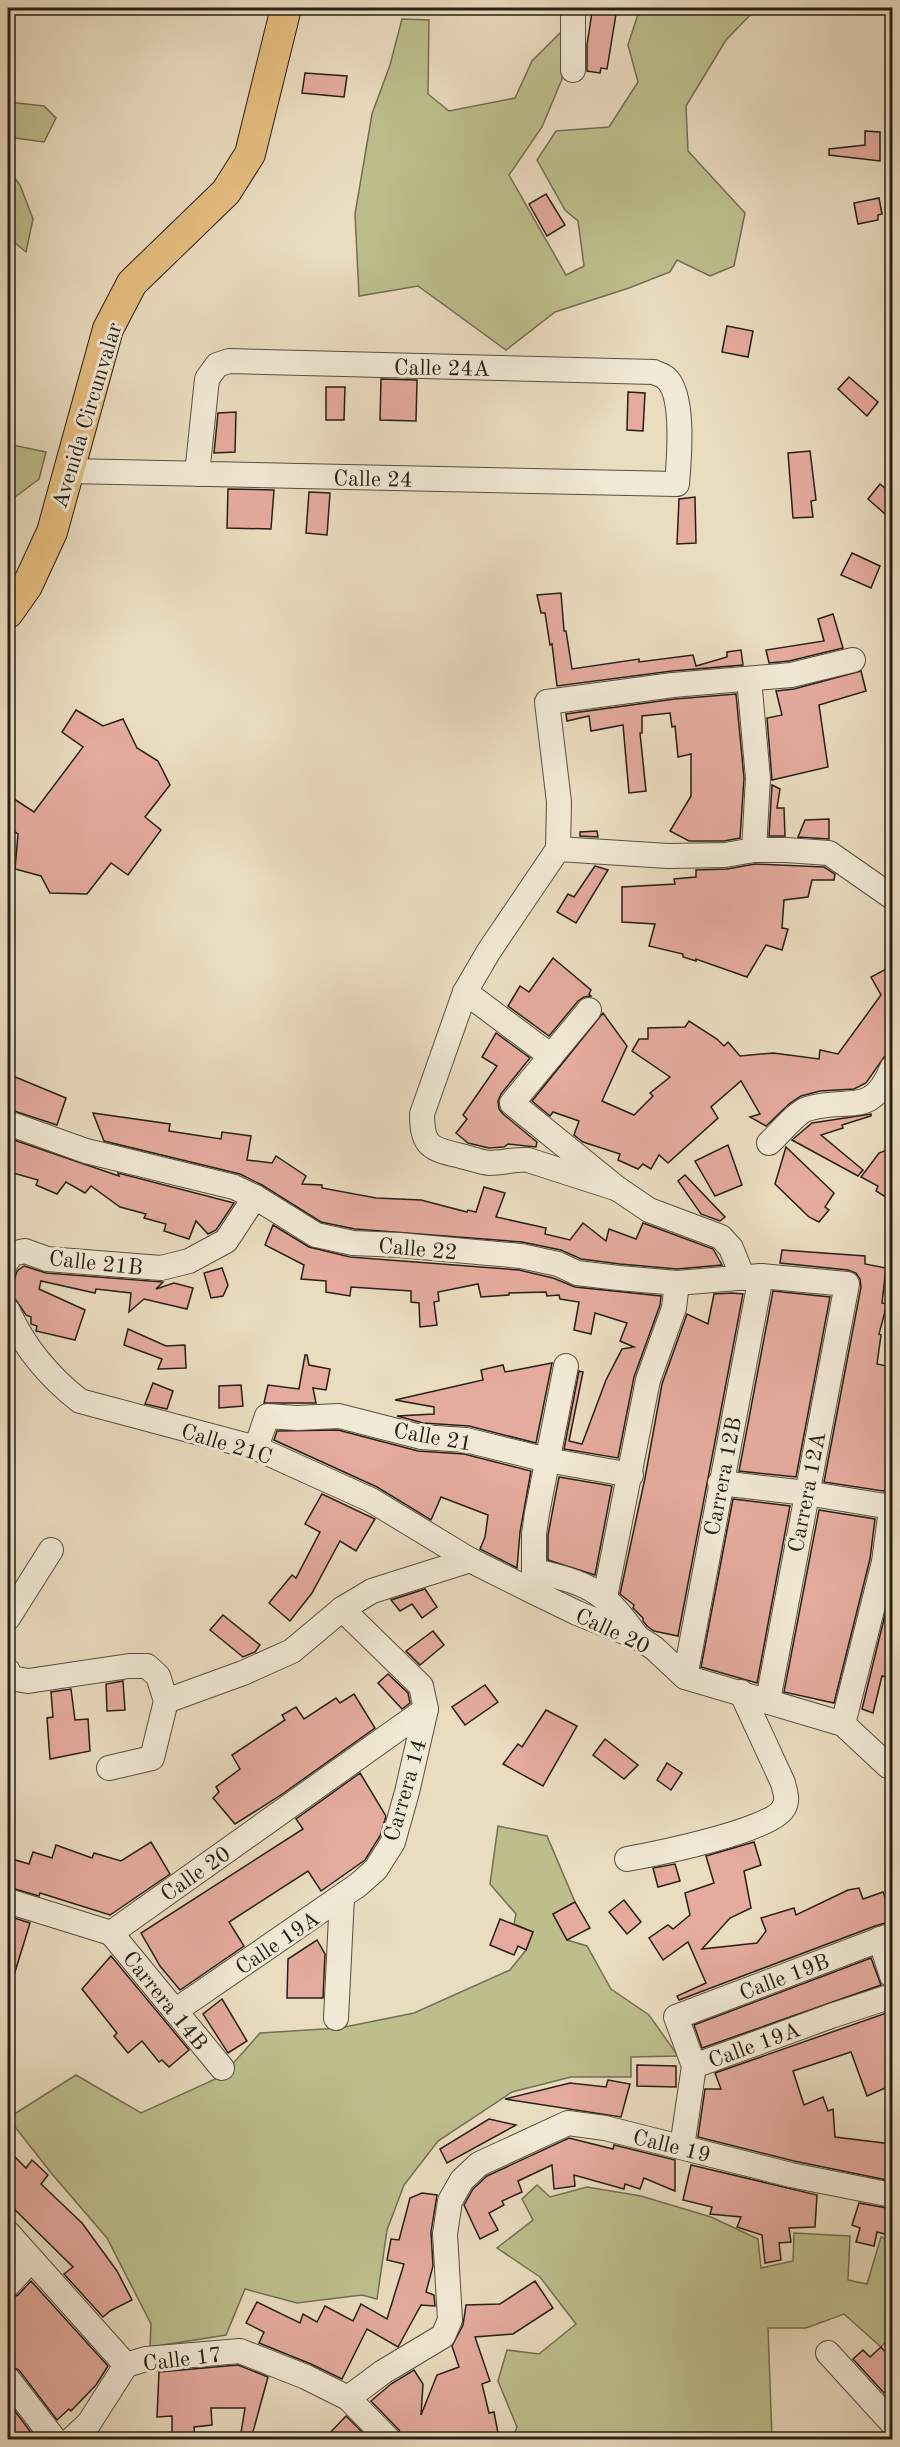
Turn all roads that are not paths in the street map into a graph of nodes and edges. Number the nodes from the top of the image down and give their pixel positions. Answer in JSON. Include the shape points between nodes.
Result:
{"nodes":[{"id":1,"x":286,"y":8,"type":"edge"},
{"id":2,"x":573,"y":8,"type":"edge"},
{"id":3,"x":573,"y":70,"type":"dead end"},
{"id":4,"x":69,"y":471,"type":"junction"},
{"id":5,"x":197,"y":474,"type":"junction"},
{"id":6,"x":677,"y":484,"type":"joint"},
{"id":7,"x":8,"y":613,"type":"edge"},
{"id":8,"x":853,"y":660,"type":"dead end"},
{"id":9,"x":750,"y":679,"type":"junction"},
{"id":10,"x":558,"y":849,"type":"junction"},
{"id":11,"x":754,"y":850,"type":"junction"},
{"id":12,"x":892,"y":897,"type":"edge"},
{"id":13,"x":465,"y":992,"type":"junction"},
{"id":14,"x":589,"y":1010,"type":"dead end"},
{"id":15,"x":550,"y":1056,"type":"junction"},
{"id":16,"x":892,"y":1068,"type":"edge"},
{"id":17,"x":8,"y":1124,"type":"edge"},
{"id":18,"x":769,"y":1143,"type":"dead end"},
{"id":19,"x":618,"y":1189,"type":"junction"},
{"id":20,"x":255,"y":1197,"type":"junction"},
{"id":21,"x":8,"y":1260,"type":"edge"},
{"id":22,"x":752,"y":1277,"type":"junction"},
{"id":23,"x":676,"y":1283,"type":"junction"},
{"id":24,"x":847,"y":1284,"type":"joint"},
{"id":25,"x":8,"y":1311,"type":"edge"},
{"id":26,"x":566,"y":1366,"type":"dead end"},
{"id":27,"x":256,"y":1448,"type":"junction"},
{"id":28,"x":547,"y":1460,"type":"junction"},
{"id":29,"x":631,"y":1475,"type":"junction"},
{"id":30,"x":720,"y":1483,"type":"junction"},
{"id":31,"x":806,"y":1493,"type":"junction"},
{"id":32,"x":892,"y":1505,"type":"edge"},
{"id":33,"x":51,"y":1550,"type":"dead end"},
{"id":34,"x":470,"y":1560,"type":"junction"},
{"id":35,"x":888,"y":1563,"type":"edge"},
{"id":36,"x":534,"y":1582,"type":"junction"},
{"id":37,"x":605,"y":1597,"type":"junction"},
{"id":38,"x":342,"y":1608,"type":"junction"},
{"id":39,"x":8,"y":1618,"type":"edge"},
{"id":40,"x":637,"y":1637,"type":"junction"},
{"id":41,"x":10,"y":1674,"type":"edge"},
{"id":42,"x":686,"y":1677,"type":"junction"},
{"id":43,"x":741,"y":1692,"type":"junction"},
{"id":44,"x":768,"y":1700,"type":"junction"},
{"id":45,"x":166,"y":1701,"type":"junction"},
{"id":46,"x":426,"y":1709,"type":"junction"},
{"id":47,"x":843,"y":1724,"type":"junction"},
{"id":48,"x":892,"y":1767,"type":"edge"},
{"id":49,"x":109,"y":1768,"type":"dead end"},
{"id":50,"x":627,"y":1859,"type":"dead end"},
{"id":51,"x":376,"y":1869,"type":"joint"},
{"id":52,"x":342,"y":1897,"type":"junction"},
{"id":53,"x":8,"y":1901,"type":"edge"},
{"id":54,"x":111,"y":1933,"type":"junction"},
{"id":55,"x":886,"y":1937,"type":"edge"},
{"id":56,"x":892,"y":1976,"type":"edge"},
{"id":57,"x":892,"y":1996,"type":"edge"},
{"id":58,"x":175,"y":2011,"type":"junction"},
{"id":59,"x":336,"y":2018,"type":"dead end"},
{"id":60,"x":694,"y":2067,"type":"junction"},
{"id":61,"x":222,"y":2068,"type":"dead end"},
{"id":62,"x":682,"y":2147,"type":"junction"},
{"id":63,"x":892,"y":2195,"type":"edge"},
{"id":64,"x":8,"y":2233,"type":"edge"},
{"id":65,"x":30,"y":2261,"type":"junction"},
{"id":66,"x":8,"y":2285,"type":"edge"},
{"id":67,"x":828,"y":2353,"type":"dead end"},
{"id":68,"x":126,"y":2365,"type":"junction"},
{"id":69,"x":8,"y":2379,"type":"edge"},
{"id":70,"x":348,"y":2398,"type":"junction"},
{"id":71,"x":892,"y":2423,"type":"edge"},
{"id":72,"x":55,"y":2439,"type":"edge"},
{"id":73,"x":71,"y":2439,"type":"edge"},
{"id":74,"x":389,"y":2439,"type":"edge"}],
"edges":[{"from":1,"to":4,"type":"main road","name":"Avenida Circunvalar","via":[[250,154],[226,192],[132,283],[108,329]]},
{"from":2,"to":3,"type":"street"},
{"from":4,"to":5,"type":"street","name":"Calle 24"},
{"from":4,"to":7,"type":"main road","name":"Avenida Circunvalar","via":[[52,532],[27,586]]},
{"from":5,"to":6,"type":"street","name":"Calle 24"},
{"from":5,"to":6,"type":"street","name":"Calle 24A","via":[[207,379],[217,365],[229,361],[654,372],[667,378],[676,395],[680,448]]},
{"from":8,"to":9,"type":"street","via":[[791,675]]},
{"from":9,"to":10,"type":"street","via":[[547,702],[559,802]]},
{"from":9,"to":11,"type":"street","via":[[758,778]]},
{"from":10,"to":11,"type":"street","via":[[668,856]]},
{"from":10,"to":13,"type":"street"},
{"from":11,"to":12,"type":"street","via":[[830,854]]},
{"from":13,"to":15,"type":"street"},
{"from":13,"to":19,"type":"street","via":[[422,1114],[425,1140],[434,1150],[489,1163],[528,1160]]},
{"from":14,"to":15,"type":"street"},
{"from":15,"to":19,"type":"street","via":[[512,1103]]},
{"from":16,"to":18,"type":"street","via":[[876,1095],[859,1102],[805,1109]]},
{"from":17,"to":20,"type":"street","name":"Calle 22","via":[[86,1151],[234,1187]]},
{"from":19,"to":22,"type":"street","via":[[648,1210],[721,1238]]},
{"from":20,"to":21,"type":"street","name":"Calle 21B","via":[[226,1241],[189,1261],[160,1268],[47,1259],[25,1251],[11,1254]]},
{"from":20,"to":23,"type":"street","name":"Calle 22","via":[[316,1235],[353,1244],[521,1256],[558,1264],[577,1273]]},
{"from":22,"to":23,"type":"street","name":"Calle 22"},
{"from":22,"to":24,"type":"street","name":"Calle 22"},
{"from":22,"to":30,"type":"street","name":"Carrera 12B"},
{"from":23,"to":29,"type":"street","via":[[674,1308],[648,1380]]},
{"from":24,"to":31,"type":"street","name":"Carrera 12A"},
{"from":25,"to":27,"type":"street","name":"Calle 21C","via":[[28,1350],[80,1401]]},
{"from":26,"to":28,"type":"street"},
{"from":27,"to":28,"type":"street","name":"Calle 21","via":[[267,1416],[339,1416],[421,1437],[466,1440]]},
{"from":27,"to":34,"type":"street","name":"Calle 21C","via":[[371,1500]]},
{"from":28,"to":29,"type":"street","name":"Calle 21"},
{"from":28,"to":36,"type":"street","via":[[534,1534]]},
{"from":29,"to":37,"type":"street"},
{"from":30,"to":31,"type":"street"},
{"from":30,"to":42,"type":"street","name":"Carrera 12B"},
{"from":31,"to":32,"type":"street"},
{"from":31,"to":44,"type":"street","name":"Carrera 12A"},
{"from":32,"to":35,"type":"street"},
{"from":33,"to":39,"type":"street"},
{"from":34,"to":36,"type":"street","name":"Calle 21C"},
{"from":34,"to":38,"type":"street","via":[[372,1591]]},
{"from":35,"to":47,"type":"street"},
{"from":36,"to":37,"type":"street","via":[[582,1584]]},
{"from":36,"to":40,"type":"street","name":"Calle 20","via":[[577,1613]]},
{"from":37,"to":40,"type":"street"},
{"from":38,"to":45,"type":"street","via":[[292,1651]]},
{"from":38,"to":46,"type":"street","via":[[421,1686]]},
{"from":40,"to":42,"type":"street","name":"Calle 20"},
{"from":41,"to":45,"type":"street","via":[[28,1681],[147,1666],[158,1676]]},
{"from":42,"to":43,"type":"street","name":"Calle 20"},
{"from":43,"to":44,"type":"street","name":"Calle 20"},
{"from":43,"to":50,"type":"street","via":[[783,1783],[787,1798],[783,1810],[769,1822],[741,1832]]},
{"from":44,"to":47,"type":"street","name":"Calle 20"},
{"from":45,"to":49,"type":"street","via":[[152,1758]]},
{"from":46,"to":51,"type":"street","name":"Carrera 14","via":[[393,1842]]},
{"from":46,"to":54,"type":"street","name":"Calle 20"},
{"from":47,"to":48,"type":"street","name":"Calle 20"},
{"from":51,"to":52,"type":"street","name":"Calle 19A"},
{"from":52,"to":58,"type":"street","name":"Calle 19A"},
{"from":52,"to":59,"type":"street"},
{"from":53,"to":54,"type":"street"},
{"from":54,"to":58,"type":"street","name":"Carrera 14B"},
{"from":55,"to":56,"type":"street"},
{"from":55,"to":60,"type":"street","name":"Calle 19B","via":[[676,2017]]},
{"from":57,"to":60,"type":"street","name":"Calle 19A"},
{"from":58,"to":61,"type":"street","name":"Carrera 14B"},
{"from":60,"to":62,"type":"street","name":"Calle 19A"},
{"from":62,"to":63,"type":"street","name":"Calle 19","via":[[791,2175]]},
{"from":62,"to":70,"type":"street","name":"Calle 19","via":[[568,2123],[479,2164],[462,2180],[450,2200],[445,2234],[450,2320],[443,2336]]},
{"from":64,"to":65,"type":"street","name":"Calle 17"},
{"from":65,"to":66,"type":"street"},
{"from":65,"to":68,"type":"street","name":"Calle 17"},
{"from":67,"to":71,"type":"street"},
{"from":68,"to":70,"type":"street","name":"Calle 17","via":[[146,2359],[240,2351]]},
{"from":68,"to":73,"type":"street","via":[[89,2423]]},
{"from":69,"to":72,"type":"street"},
{"from":70,"to":74,"type":"street","name":"Calle 17"}]}
